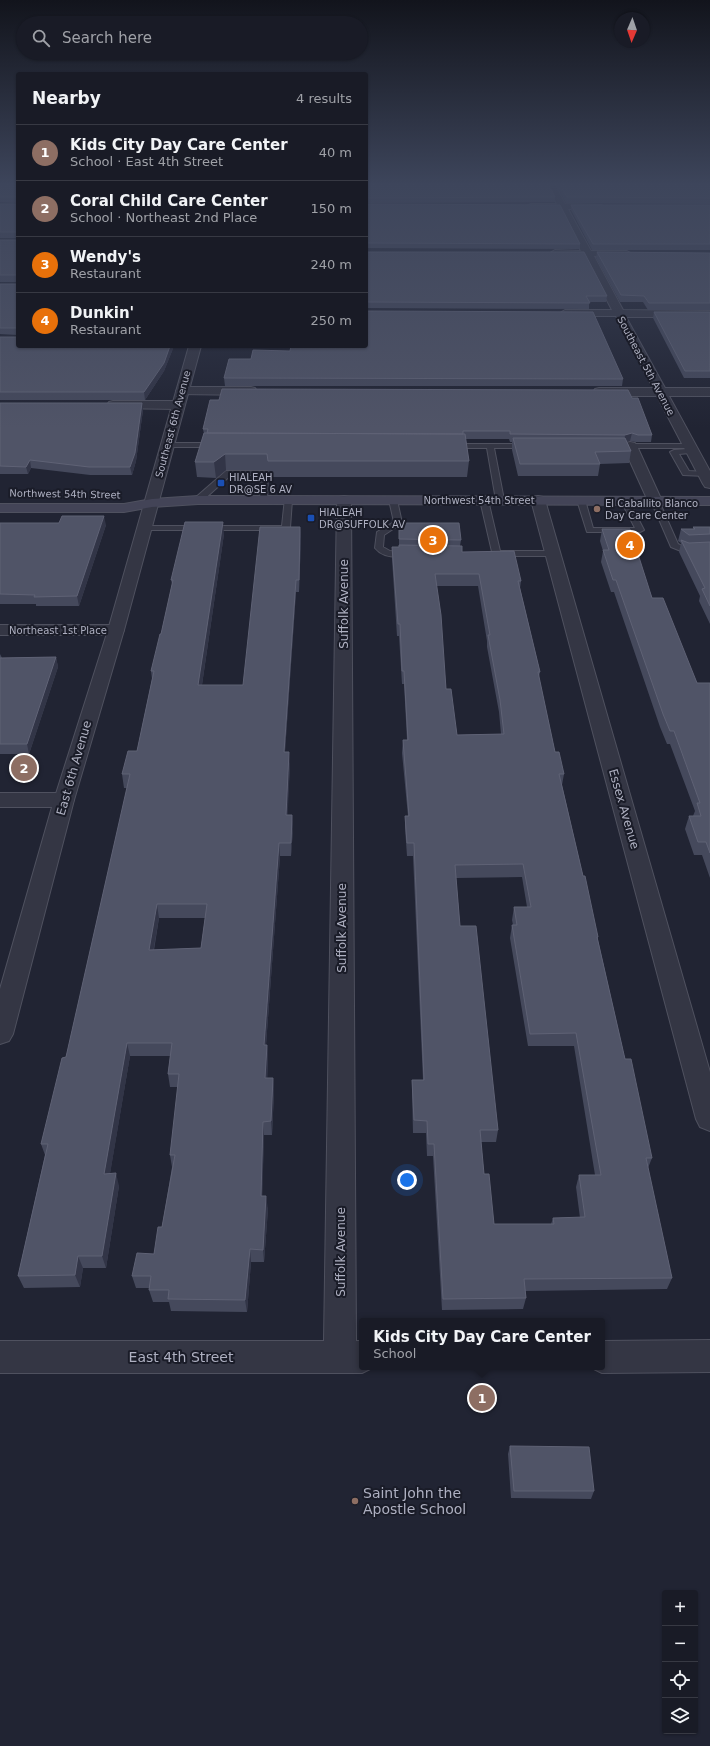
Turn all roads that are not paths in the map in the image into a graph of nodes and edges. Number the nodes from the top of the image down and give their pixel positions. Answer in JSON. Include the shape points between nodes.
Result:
{"nodes":[{"id":1,"x":592,"y":264,"type":"edge"},
{"id":2,"x":555,"y":314,"type":"edge"},
{"id":3,"x":618,"y":314,"type":"junction"},
{"id":4,"x":710,"y":314,"type":"edge"},
{"id":5,"x":194,"y":348,"type":"edge"},
{"id":6,"x":182,"y":391,"type":"junction"},
{"id":7,"x":262,"y":391,"type":"edge"},
{"id":8,"x":588,"y":392,"type":"edge"},
{"id":9,"x":660,"y":392,"type":"junction"},
{"id":10,"x":710,"y":392,"type":"edge"},
{"id":11,"x":100,"y":405,"type":"edge"},
{"id":12,"x":178,"y":405,"type":"junction"},
{"id":13,"x":167,"y":445,"type":"junction"},
{"id":14,"x":222,"y":446,"type":"edge"},
{"id":15,"x":443,"y":446,"type":"edge"},
{"id":16,"x":490,"y":446,"type":"junction"},
{"id":17,"x":537,"y":446,"type":"edge"},
{"id":18,"x":614,"y":446,"type":"edge"},
{"id":19,"x":630,"y":446,"type":"junction"},
{"id":20,"x":690,"y":449,"type":"junction"},
{"id":21,"x":703,"y":474,"type":"junction"},
{"id":22,"x":710,"y":484,"type":"edge"},
{"id":23,"x":128,"y":495,"type":"dead end"},
{"id":24,"x":198,"y":500,"type":"junction"},
{"id":25,"x":264,"y":500,"type":"junction"},
{"id":26,"x":288,"y":500,"type":"junction"},
{"id":27,"x":344,"y":500,"type":"junction"},
{"id":28,"x":393,"y":500,"type":"junction"},
{"id":29,"x":484,"y":500,"type":"junction"},
{"id":30,"x":500,"y":500,"type":"junction"},
{"id":31,"x":538,"y":500,"type":"junction"},
{"id":32,"x":581,"y":500,"type":"junction"},
{"id":33,"x":625,"y":501,"type":"junction"},
{"id":34,"x":655,"y":501,"type":"junction"},
{"id":35,"x":710,"y":501,"type":"edge"},
{"id":36,"x":152,"y":503,"type":"junction"},
{"id":37,"x":0,"y":508,"type":"edge"},
{"id":38,"x":144,"y":528,"type":"junction"},
{"id":39,"x":668,"y":530,"type":"junction"},
{"id":40,"x":680,"y":534,"type":"dead end"},
{"id":41,"x":710,"y":550,"type":"edge"},
{"id":42,"x":413,"y":554,"type":"edge"},
{"id":43,"x":553,"y":554,"type":"junction"},
{"id":44,"x":0,"y":630,"type":"edge"},
{"id":45,"x":116,"y":630,"type":"junction"},
{"id":46,"x":0,"y":800,"type":"edge"},
{"id":47,"x":64,"y":800,"type":"junction"},
{"id":48,"x":0,"y":1034,"type":"edge"},
{"id":49,"x":710,"y":1119,"type":"edge"},
{"id":50,"x":605,"y":1356,"type":"edge"},
{"id":51,"x":710,"y":1356,"type":"edge"},
{"id":52,"x":0,"y":1357,"type":"edge"},
{"id":53,"x":351,"y":1357,"type":"edge"}],
"edges":[{"from":1,"to":3,"type":"street","name":"Southeast 5th Avenue"},
{"from":2,"to":3,"type":"street"},
{"from":3,"to":4,"type":"street"},
{"from":3,"to":9,"type":"street","name":"Southeast 5th Avenue"},
{"from":5,"to":6,"type":"street","name":"Southeast 6th Avenue"},
{"from":6,"to":7,"type":"street"},
{"from":6,"to":12,"type":"street","name":"Southeast 6th Avenue"},
{"from":8,"to":9,"type":"street"},
{"from":9,"to":10,"type":"street"},
{"from":9,"to":20,"type":"street","name":"Southeast 5th Avenue"},
{"from":11,"to":12,"type":"street"},
{"from":12,"to":13,"type":"street","name":"Southeast 6th Avenue"},
{"from":13,"to":14,"type":"lane"},
{"from":13,"to":36,"type":"street","name":"Southeast 6th Avenue"},
{"from":15,"to":16,"type":"lane"},
{"from":16,"to":17,"type":"lane"},
{"from":16,"to":30,"type":"lane"},
{"from":18,"to":19,"type":"lane"},
{"from":19,"to":20,"type":"lane"},
{"from":19,"to":34,"type":"street"},
{"from":20,"to":21,"type":"street","name":"Southeast 5th Avenue"},
{"from":20,"to":21,"type":"lane","via":[[674,452],[686,473]]},
{"from":21,"to":22,"type":"street","name":"Southeast 5th Avenue"},
{"from":23,"to":36,"type":"main road","name":"Northwest 54th Street"},
{"from":24,"to":25,"type":"main road","name":"Northwest 54th Street"},
{"from":24,"to":25,"type":"lane","via":[[229,473],[265,473]]},
{"from":24,"to":36,"type":"main road","name":"Northwest 54th Street"},
{"from":25,"to":26,"type":"main road","name":"Northwest 54th Street"},
{"from":26,"to":27,"type":"main road","name":"Northwest 54th Street"},
{"from":26,"to":38,"type":"lane","via":[[286,528]]},
{"from":27,"to":28,"type":"main road","name":"Northwest 54th Street"},
{"from":27,"to":53,"type":"street","name":"Suffolk Avenue"},
{"from":28,"to":29,"type":"main road","name":"Northwest 54th Street"},
{"from":28,"to":42,"type":"lane","via":[[398,523],[380,534],[379,548],[385,553]]},
{"from":29,"to":30,"type":"main road","name":"Northwest 54th Street"},
{"from":29,"to":43,"type":"lane","via":[[492,554]]},
{"from":30,"to":31,"type":"main road","name":"Northwest 54th Street"},
{"from":31,"to":32,"type":"main road","name":"Northwest 54th Street"},
{"from":31,"to":43,"type":"street","name":"Essex Avenue"},
{"from":32,"to":33,"type":"main road","name":"Northwest 54th Street"},
{"from":32,"to":33,"type":"lane","via":[[590,530],[640,530]]},
{"from":33,"to":34,"type":"main road","name":"Northwest 54th Street"},
{"from":34,"to":35,"type":"main road","name":"Northwest 54th Street"},
{"from":34,"to":39,"type":"lane"},
{"from":36,"to":37,"type":"main road","name":"Northwest 54th Street","via":[[124,508]]},
{"from":36,"to":38,"type":"street","name":"East 6th Avenue"},
{"from":38,"to":45,"type":"street","name":"East 6th Avenue"},
{"from":39,"to":40,"type":"lane"},
{"from":39,"to":41,"type":"lane","via":[[677,548]]},
{"from":43,"to":49,"type":"street","name":"Essex Avenue"},
{"from":44,"to":45,"type":"street","name":"Northeast 1st Place"},
{"from":45,"to":47,"type":"street","name":"East 6th Avenue"},
{"from":46,"to":47,"type":"street"},
{"from":47,"to":48,"type":"street","name":"East 6th Avenue"},
{"from":50,"to":51,"type":"street"},
{"from":52,"to":53,"type":"street","name":"East 4th Street"}]}
